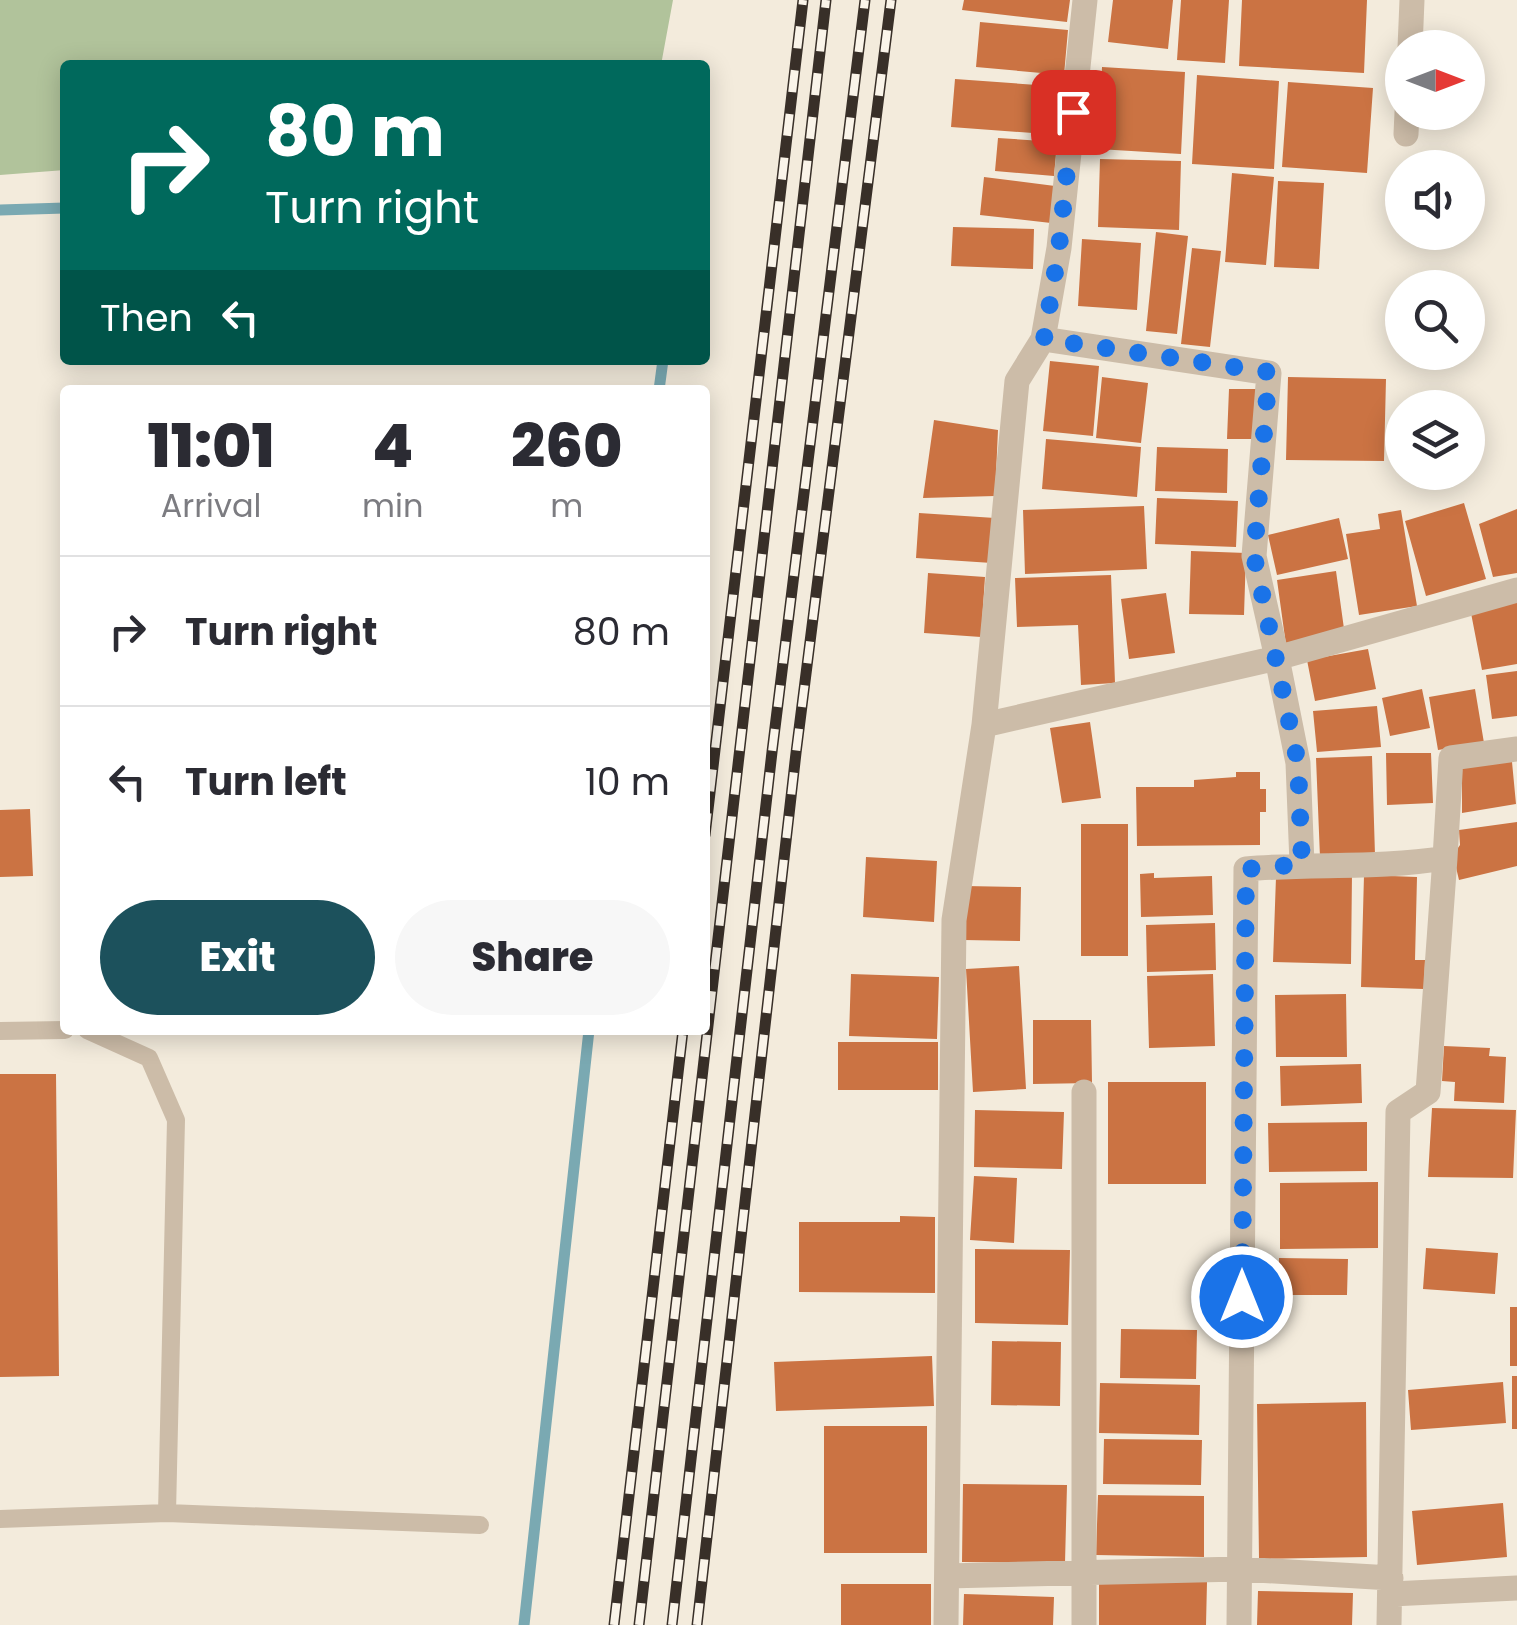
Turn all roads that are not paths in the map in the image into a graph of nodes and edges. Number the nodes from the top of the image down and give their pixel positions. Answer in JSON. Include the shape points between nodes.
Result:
{"nodes":[{"id":1,"x":1085,"y":0,"type":"edge"},
{"id":2,"x":1412,"y":0,"type":"edge"},
{"id":3,"x":1411,"y":30,"type":"edge"},
{"id":4,"x":1044,"y":339,"type":"junction"},
{"id":5,"x":1517,"y":590,"type":"edge"},
{"id":6,"x":1277,"y":658,"type":"junction"},
{"id":7,"x":984,"y":725,"type":"junction"},
{"id":8,"x":1517,"y":749,"type":"edge"},
{"id":9,"x":1445,"y":858,"type":"junction"},
{"id":10,"x":1302,"y":864,"type":"junction"},
{"id":11,"x":60,"y":1030,"type":"edge"},
{"id":12,"x":0,"y":1031,"type":"edge"},
{"id":13,"x":98,"y":1035,"type":"edge"},
{"id":14,"x":1084,"y":1092,"type":"dead end"},
{"id":15,"x":167,"y":1513,"type":"junction"},
{"id":16,"x":0,"y":1519,"type":"edge"},
{"id":17,"x":480,"y":1524,"type":"dead end"},
{"id":18,"x":1240,"y":1569,"type":"junction"},
{"id":19,"x":1084,"y":1572,"type":"junction"},
{"id":20,"x":946,"y":1576,"type":"junction"},
{"id":21,"x":1390,"y":1586,"type":"junction"},
{"id":22,"x":1517,"y":1588,"type":"edge"},
{"id":23,"x":946,"y":1625,"type":"edge"},
{"id":24,"x":1084,"y":1625,"type":"edge"},
{"id":25,"x":1239,"y":1625,"type":"edge"},
{"id":26,"x":1389,"y":1625,"type":"edge"}],
"edges":[{"from":1,"to":4,"type":"street"},
{"from":2,"to":3,"type":"street"},
{"from":4,"to":6,"type":"street","via":[[1269,372],[1254,556]]},
{"from":4,"to":7,"type":"street","via":[[1016,381]]},
{"from":5,"to":6,"type":"street"},
{"from":6,"to":7,"type":"street"},
{"from":6,"to":10,"type":"street","via":[[1298,763]]},
{"from":7,"to":20,"type":"street","via":[[954,920]]},
{"from":8,"to":9,"type":"street","via":[[1452,758]]},
{"from":9,"to":10,"type":"street","via":[[1403,865]]},
{"from":9,"to":21,"type":"street","via":[[1428,1092],[1398,1112]]},
{"from":10,"to":18,"type":"street","via":[[1246,869]]},
{"from":11,"to":12,"type":"lane"},
{"from":13,"to":15,"type":"lane","via":[[149,1058],[176,1120]]},
{"from":14,"to":19,"type":"street"},
{"from":15,"to":16,"type":"lane"},
{"from":15,"to":17,"type":"lane"},
{"from":18,"to":19,"type":"street"},
{"from":18,"to":21,"type":"street"},
{"from":18,"to":25,"type":"street"},
{"from":19,"to":20,"type":"street"},
{"from":19,"to":24,"type":"street"},
{"from":20,"to":23,"type":"street"},
{"from":21,"to":22,"type":"street"},
{"from":21,"to":26,"type":"street"}]}
